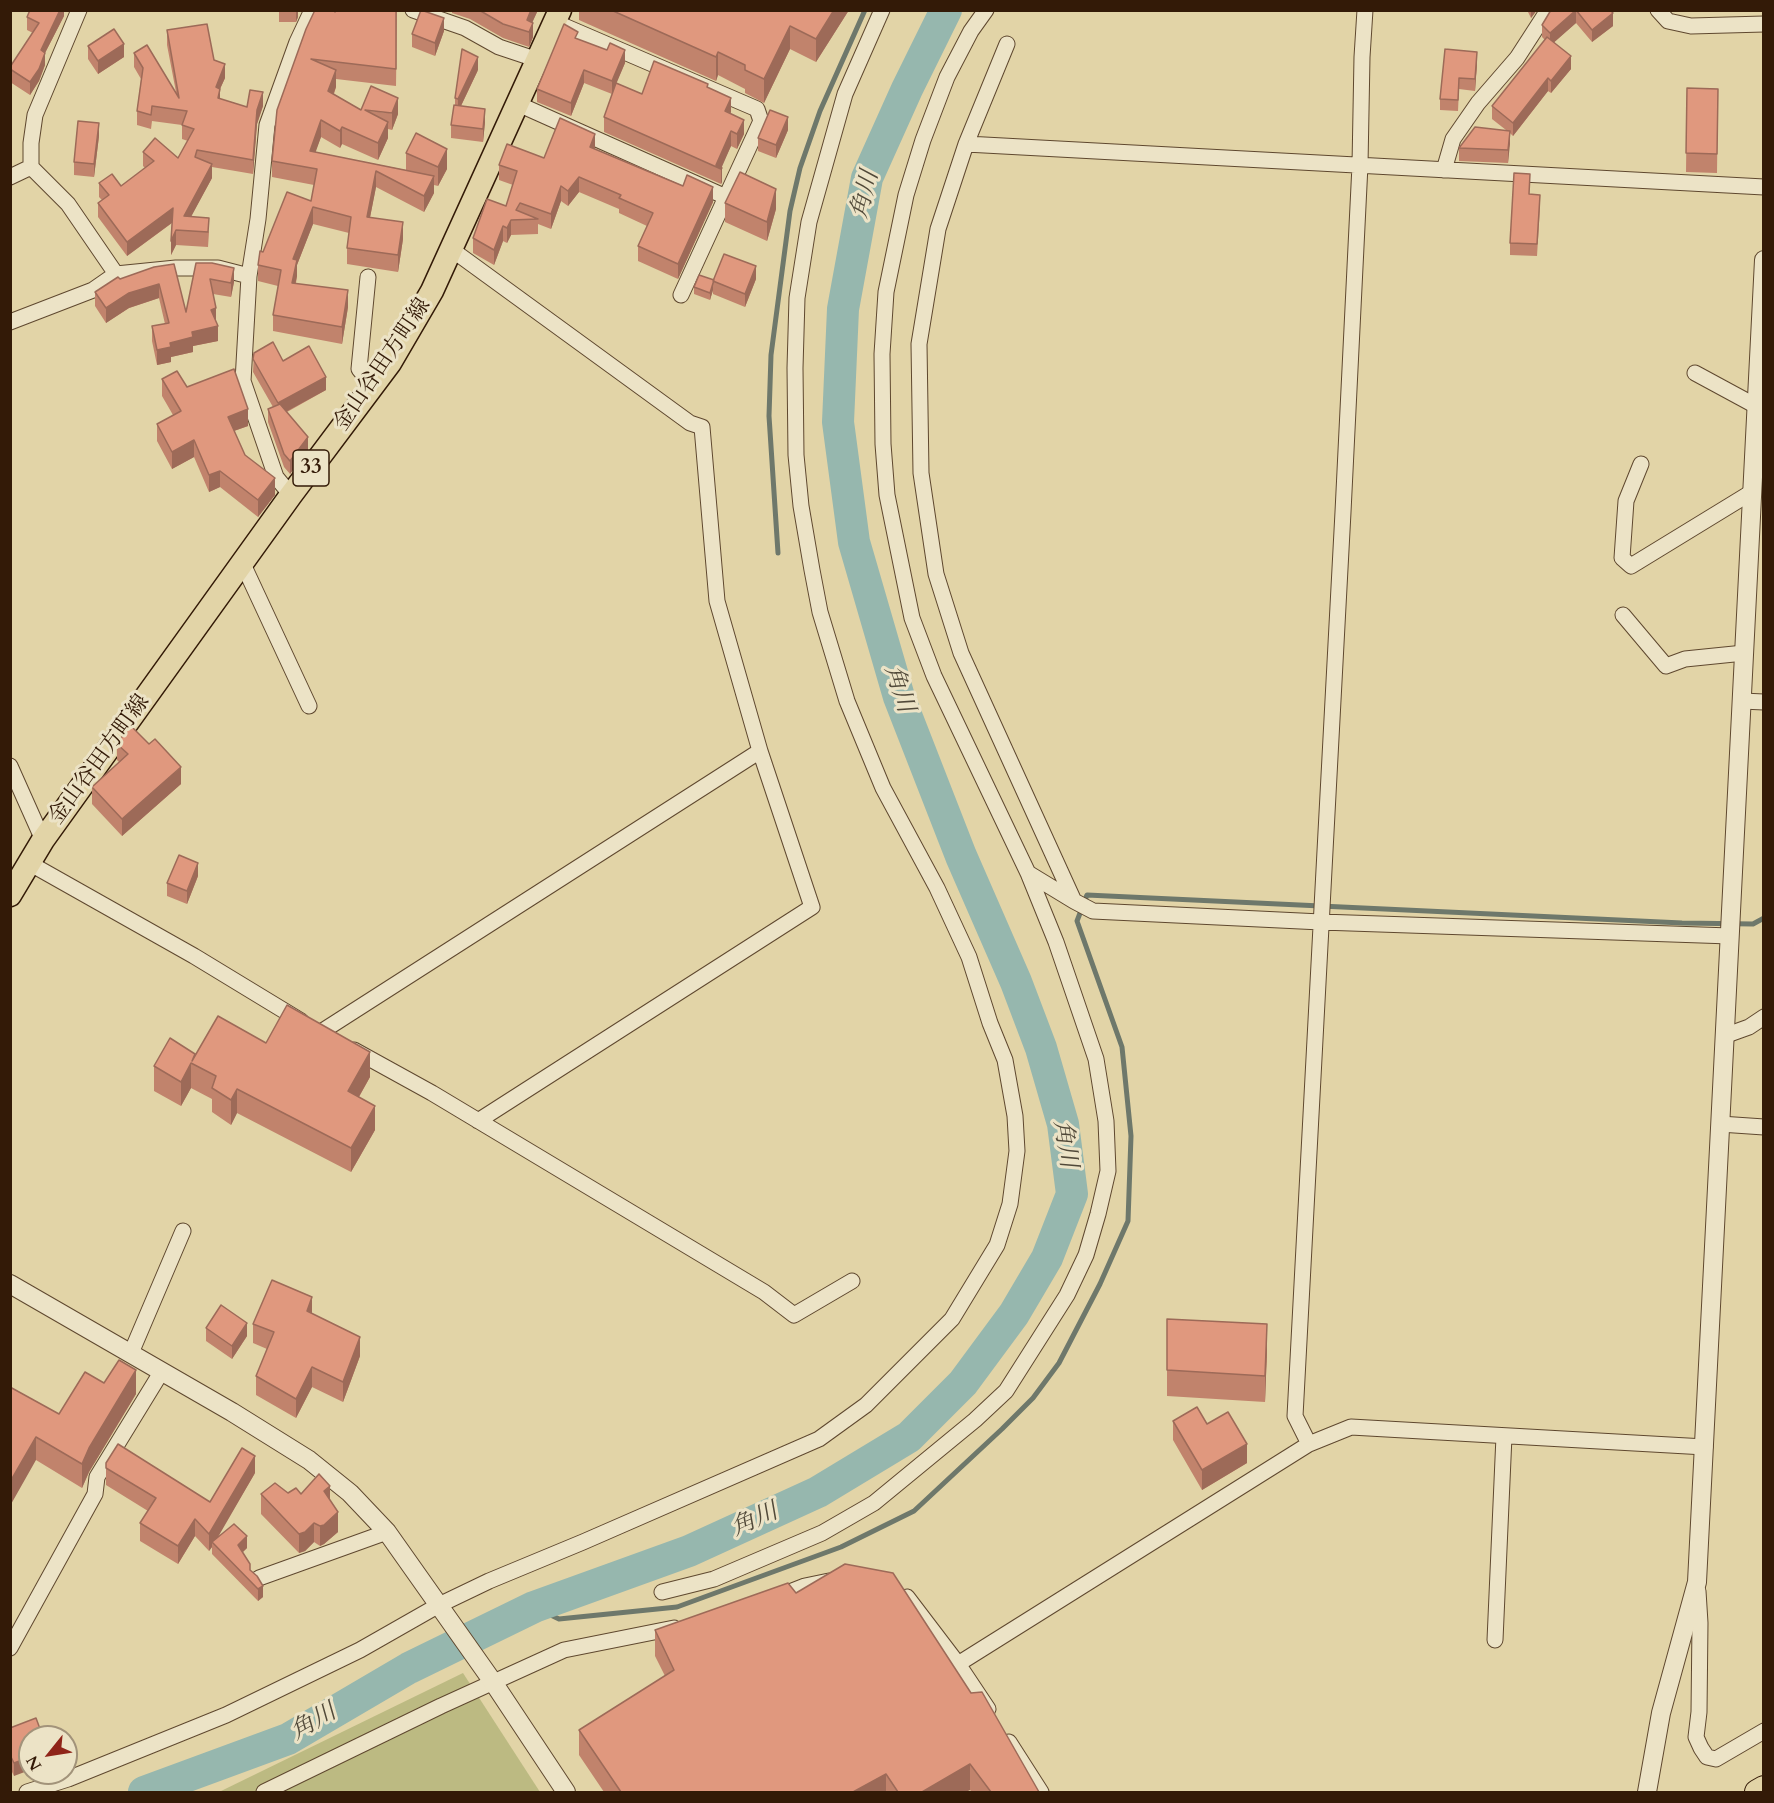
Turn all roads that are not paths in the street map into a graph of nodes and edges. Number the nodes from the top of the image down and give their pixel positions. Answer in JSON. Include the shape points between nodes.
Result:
{"nodes":[{"id":1,"x":79,"y":10,"type":"edge"},
{"id":2,"x":312,"y":10,"type":"edge"},
{"id":3,"x":413,"y":10,"type":"edge"},
{"id":4,"x":882,"y":10,"type":"edge"},
{"id":5,"x":986,"y":10,"type":"edge"},
{"id":6,"x":1365,"y":10,"type":"edge"},
{"id":7,"x":1548,"y":10,"type":"edge"},
{"id":8,"x":1658,"y":10,"type":"edge"},
{"id":9,"x":557,"y":16,"type":"edge"},
{"id":10,"x":1764,"y":24,"type":"edge"},
{"id":11,"x":1007,"y":44,"type":"dead end"},
{"id":12,"x":538,"y":60,"type":"junction"},
{"id":13,"x":518,"y":104,"type":"junction"},
{"id":14,"x":966,"y":144,"type":"junction"},
{"id":15,"x":1360,"y":165,"type":"junction"},
{"id":16,"x":31,"y":167,"type":"junction"},
{"id":17,"x":1443,"y":170,"type":"junction"},
{"id":18,"x":10,"y":177,"type":"edge"},
{"id":19,"x":1764,"y":187,"type":"edge"},
{"id":20,"x":726,"y":197,"type":"junction"},
{"id":21,"x":451,"y":249,"type":"junction"},
{"id":22,"x":1764,"y":260,"type":"edge"},
{"id":23,"x":116,"y":274,"type":"junction"},
{"id":24,"x":249,"y":276,"type":"junction"},
{"id":25,"x":368,"y":277,"type":"dead end"},
{"id":26,"x":681,"y":295,"type":"dead end"},
{"id":27,"x":10,"y":322,"type":"edge"},
{"id":28,"x":1695,"y":373,"type":"dead end"},
{"id":29,"x":374,"y":386,"type":"junction"},
{"id":30,"x":1756,"y":406,"type":"junction"},
{"id":31,"x":1641,"y":464,"type":"dead end"},
{"id":32,"x":1752,"y":492,"type":"junction"},
{"id":33,"x":291,"y":495,"type":"junction"},
{"id":34,"x":242,"y":562,"type":"junction"},
{"id":35,"x":1623,"y":615,"type":"dead end"},
{"id":36,"x":1744,"y":653,"type":"junction"},
{"id":37,"x":1742,"y":701,"type":"junction"},
{"id":38,"x":1764,"y":702,"type":"edge"},
{"id":39,"x":309,"y":706,"type":"dead end"},
{"id":40,"x":760,"y":751,"type":"junction"},
{"id":41,"x":10,"y":766,"type":"edge"},
{"id":42,"x":43,"y":840,"type":"junction"},
{"id":43,"x":29,"y":863,"type":"junction"},
{"id":44,"x":1028,"y":873,"type":"junction"},
{"id":45,"x":10,"y":895,"type":"edge"},
{"id":46,"x":1074,"y":901,"type":"junction"},
{"id":47,"x":1321,"y":922,"type":"junction"},
{"id":48,"x":1730,"y":936,"type":"junction"},
{"id":49,"x":1764,"y":1017,"type":"edge"},
{"id":50,"x":321,"y":1032,"type":"junction"},
{"id":51,"x":1724,"y":1036,"type":"junction"},
{"id":52,"x":478,"y":1121,"type":"junction"},
{"id":53,"x":1720,"y":1124,"type":"junction"},
{"id":54,"x":1764,"y":1127,"type":"edge"},
{"id":55,"x":183,"y":1231,"type":"dead end"},
{"id":56,"x":852,"y":1281,"type":"dead end"},
{"id":57,"x":10,"y":1284,"type":"edge"},
{"id":58,"x":131,"y":1353,"type":"junction"},
{"id":59,"x":162,"y":1371,"type":"junction"},
{"id":60,"x":1504,"y":1436,"type":"junction"},
{"id":61,"x":1309,"y":1444,"type":"junction"},
{"id":62,"x":1705,"y":1447,"type":"junction"},
{"id":63,"x":387,"y":1532,"type":"junction"},
{"id":64,"x":843,"y":1577,"type":"edge"},
{"id":65,"x":260,"y":1578,"type":"edge"},
{"id":66,"x":1697,"y":1582,"type":"junction"},
{"id":67,"x":893,"y":1584,"type":"edge"},
{"id":68,"x":662,"y":1592,"type":"dead end"},
{"id":69,"x":765,"y":1602,"type":"edge"},
{"id":70,"x":441,"y":1608,"type":"junction"},
{"id":71,"x":691,"y":1625,"type":"edge"},
{"id":72,"x":1495,"y":1640,"type":"dead end"},
{"id":73,"x":10,"y":1648,"type":"edge"},
{"id":74,"x":958,"y":1664,"type":"junction"},
{"id":75,"x":493,"y":1682,"type":"junction"},
{"id":76,"x":1764,"y":1731,"type":"edge"},
{"id":77,"x":1764,"y":1788,"type":"edge"},
{"id":78,"x":27,"y":1792,"type":"edge"},
{"id":79,"x":264,"y":1792,"type":"edge"},
{"id":80,"x":566,"y":1792,"type":"edge"},
{"id":81,"x":1041,"y":1792,"type":"edge"},
{"id":82,"x":1647,"y":1792,"type":"edge"},
{"id":83,"x":1757,"y":1792,"type":"edge"}],
"edges":[{"from":1,"to":16,"type":"street","via":[[35,115]]},
{"from":2,"to":24,"type":"street","via":[[267,125]]},
{"from":3,"to":12,"type":"street"},
{"from":4,"to":70,"type":"street","via":[[845,94],[809,222],[797,298],[795,368],[801,506],[820,612],[848,701],[883,788],[969,957],[1005,1059],[1017,1151],[1010,1204],[997,1245],[952,1319],[866,1405],[819,1439],[489,1581]]},
{"from":5,"to":44,"type":"street","via":[[946,77],[906,195],[886,292],[883,444],[887,495],[912,618],[934,676]]},
{"from":6,"to":15,"type":"street"},
{"from":7,"to":17,"type":"street","via":[[1517,58],[1453,139]]},
{"from":8,"to":10,"type":"street","via":[[1668,21],[1692,26]]},
{"from":9,"to":12,"type":"main road","name":"金山谷田方町線","number":"33"},
{"from":9,"to":20,"type":"street","via":[[757,109],[761,121]]},
{"from":11,"to":14,"type":"street"},
{"from":12,"to":13,"type":"main road","name":"金山谷田方町線","number":"33"},
{"from":13,"to":20,"type":"street"},
{"from":13,"to":21,"type":"main road","name":"金山谷田方町線","number":"33"},
{"from":14,"to":15,"type":"street"},
{"from":14,"to":46,"type":"street","via":[[938,229],[919,344],[921,473],[936,574],[961,653]]},
{"from":15,"to":17,"type":"street"},
{"from":15,"to":47,"type":"street"},
{"from":16,"to":18,"type":"street"},
{"from":16,"to":23,"type":"street","via":[[68,204]]},
{"from":17,"to":19,"type":"street"},
{"from":20,"to":26,"type":"street"},
{"from":21,"to":29,"type":"main road","name":"金山谷田方町線","number":"33","via":[[432,291]]},
{"from":21,"to":40,"type":"street","via":[[690,423],[702,427],[717,601]]},
{"from":22,"to":30,"type":"street"},
{"from":23,"to":24,"type":"street","via":[[218,268]]},
{"from":23,"to":27,"type":"street","via":[[93,290]]},
{"from":24,"to":33,"type":"street","via":[[243,381],[276,477]]},
{"from":25,"to":29,"type":"street","via":[[359,369]]},
{"from":28,"to":30,"type":"street"},
{"from":29,"to":33,"type":"main road","name":"金山谷田方町線","number":"33"},
{"from":30,"to":32,"type":"street"},
{"from":31,"to":32,"type":"street","via":[[1626,501],[1622,558],[1631,566]]},
{"from":32,"to":36,"type":"street"},
{"from":33,"to":34,"type":"main road","name":"金山谷田方町線","number":"33"},
{"from":34,"to":39,"type":"street"},
{"from":34,"to":42,"type":"main road","name":"金山谷田方町線","number":"33"},
{"from":35,"to":36,"type":"street","via":[[1666,666],[1685,659]]},
{"from":36,"to":37,"type":"street"},
{"from":37,"to":38,"type":"street"},
{"from":37,"to":48,"type":"street"},
{"from":40,"to":50,"type":"street"},
{"from":40,"to":52,"type":"street","via":[[812,907]]},
{"from":41,"to":42,"type":"street"},
{"from":42,"to":43,"type":"main road","name":"金山谷田方町線","number":"33"},
{"from":43,"to":45,"type":"main road","name":"金山谷田方町線","number":"33"},
{"from":43,"to":50,"type":"street"},
{"from":44,"to":46,"type":"street"},
{"from":44,"to":68,"type":"street","via":[[1096,1059],[1106,1120],[1107,1170],[1098,1214],[1086,1255],[1067,1295],[1006,1392],[874,1503],[822,1533],[714,1579]]},
{"from":46,"to":47,"type":"street","via":[[1093,911]]},
{"from":47,"to":48,"type":"street"},
{"from":47,"to":61,"type":"street","via":[[1295,1416]]},
{"from":48,"to":51,"type":"street"},
{"from":49,"to":51,"type":"street"},
{"from":50,"to":52,"type":"street"},
{"from":51,"to":53,"type":"street"},
{"from":52,"to":56,"type":"street","via":[[764,1292],[794,1315]]},
{"from":53,"to":54,"type":"street"},
{"from":53,"to":62,"type":"street"},
{"from":55,"to":58,"type":"street"},
{"from":57,"to":58,"type":"street"},
{"from":58,"to":59,"type":"street"},
{"from":59,"to":63,"type":"street","via":[[309,1460],[350,1493]]},
{"from":59,"to":73,"type":"street","via":[[97,1477],[96,1494]]},
{"from":60,"to":61,"type":"street","via":[[1351,1427]]},
{"from":60,"to":62,"type":"street"},
{"from":60,"to":72,"type":"street"},
{"from":61,"to":74,"type":"street"},
{"from":62,"to":66,"type":"street"},
{"from":63,"to":65,"type":"street"},
{"from":63,"to":70,"type":"street"},
{"from":64,"to":69,"type":"street","via":[[805,1586]]},
{"from":66,"to":76,"type":"street","via":[[1700,1623],[1696,1737],[1707,1757],[1716,1759]]},
{"from":66,"to":82,"type":"street","via":[[1661,1713]]},
{"from":67,"to":74,"type":"street","via":[[901,1588]]},
{"from":70,"to":75,"type":"street"},
{"from":70,"to":78,"type":"street","via":[[226,1715]]},
{"from":71,"to":75,"type":"street","via":[[564,1650]]},
{"from":74,"to":81,"type":"street"},
{"from":75,"to":79,"type":"street"},
{"from":75,"to":80,"type":"street"},
{"from":77,"to":83,"type":"highway"}]}
